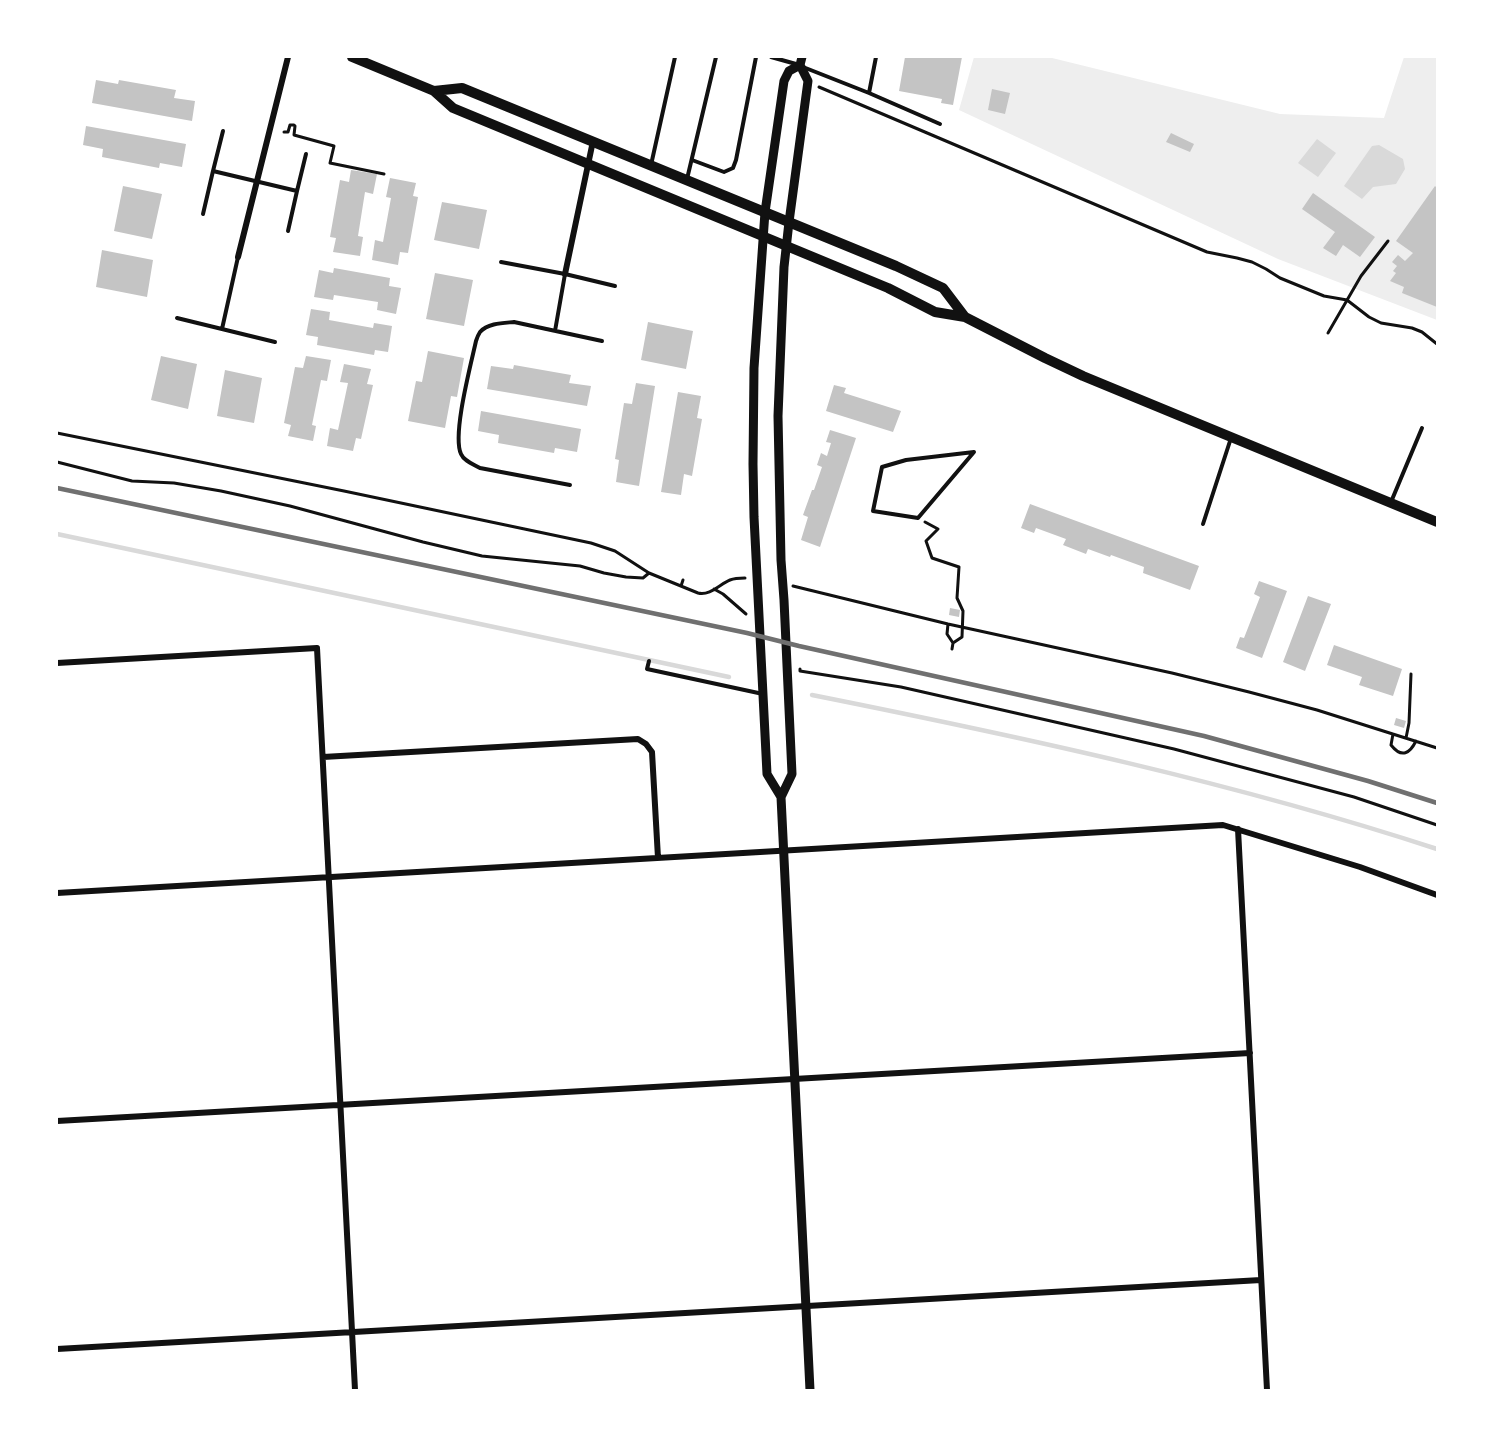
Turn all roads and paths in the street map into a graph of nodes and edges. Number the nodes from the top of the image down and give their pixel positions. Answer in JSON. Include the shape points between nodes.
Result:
{"nodes":[{"id":1,"x":288,"y":57,"type":"edge"},
{"id":2,"x":352,"y":57,"type":"edge"},
{"id":3,"x":675,"y":57,"type":"edge"},
{"id":4,"x":716,"y":57,"type":"edge"},
{"id":5,"x":756,"y":57,"type":"edge"},
{"id":6,"x":771,"y":57,"type":"edge"},
{"id":7,"x":876,"y":57,"type":"edge"},
{"id":8,"x":801,"y":61,"type":"edge"},
{"id":9,"x":818,"y":87,"type":"dead end"},
{"id":10,"x":434,"y":91,"type":"junction"},
{"id":11,"x":869,"y":93,"type":"junction"},
{"id":12,"x":940,"y":124,"type":"dead end"},
{"id":13,"x":223,"y":131,"type":"dead end"},
{"id":14,"x":284,"y":132,"type":"dead end"},
{"id":15,"x":593,"y":141,"type":"junction"},
{"id":16,"x":306,"y":154,"type":"dead end"},
{"id":17,"x":692,"y":160,"type":"junction"},
{"id":18,"x":588,"y":164,"type":"junction"},
{"id":19,"x":651,"y":165,"type":"junction"},
{"id":20,"x":213,"y":171,"type":"junction"},
{"id":21,"x":384,"y":174,"type":"dead end"},
{"id":22,"x":687,"y":180,"type":"junction"},
{"id":23,"x":257,"y":182,"type":"junction"},
{"id":24,"x":297,"y":191,"type":"junction"},
{"id":25,"x":765,"y":212,"type":"junction"},
{"id":26,"x":203,"y":214,"type":"dead end"},
{"id":27,"x":789,"y":222,"type":"junction"},
{"id":28,"x":288,"y":231,"type":"dead end"},
{"id":29,"x":762,"y":236,"type":"junction"},
{"id":30,"x":1388,"y":241,"type":"dead end"},
{"id":31,"x":786,"y":246,"type":"junction"},
{"id":32,"x":238,"y":257,"type":"joint"},
{"id":33,"x":501,"y":262,"type":"dead end"},
{"id":34,"x":565,"y":274,"type":"junction"},
{"id":35,"x":615,"y":286,"type":"dead end"},
{"id":36,"x":1347,"y":300,"type":"junction"},
{"id":37,"x":965,"y":316,"type":"junction"},
{"id":38,"x":177,"y":318,"type":"dead end"},
{"id":39,"x":222,"y":329,"type":"junction"},
{"id":40,"x":555,"y":331,"type":"junction"},
{"id":41,"x":1328,"y":333,"type":"dead end"},
{"id":42,"x":602,"y":341,"type":"dead end"},
{"id":43,"x":274,"y":342,"type":"dead end"},
{"id":44,"x":1437,"y":344,"type":"edge"},
{"id":45,"x":1422,"y":428,"type":"dead end"},
{"id":46,"x":1232,"y":437,"type":"junction"},
{"id":47,"x":57,"y":462,"type":"edge"},
{"id":48,"x":570,"y":485,"type":"dead end"},
{"id":49,"x":1391,"y":503,"type":"junction"},
{"id":50,"x":918,"y":519,"type":"junction"},
{"id":51,"x":1437,"y":522,"type":"edge"},
{"id":52,"x":1203,"y":524,"type":"dead end"},
{"id":53,"x":649,"y":573,"type":"dead end"},
{"id":54,"x":683,"y":580,"type":"dead end"},
{"id":55,"x":681,"y":586,"type":"dead end"},
{"id":56,"x":795,"y":586,"type":"dead end"},
{"id":57,"x":714,"y":589,"type":"dead end"},
{"id":58,"x":796,"y":596,"type":"dead end"},
{"id":59,"x":746,"y":614,"type":"dead end"},
{"id":60,"x":948,"y":624,"type":"dead end"},
{"id":61,"x":953,"y":643,"type":"junction"},
{"id":62,"x":952,"y":649,"type":"dead end"},
{"id":63,"x":649,"y":661,"type":"dead end"},
{"id":64,"x":799,"y":662,"type":"dead end"},
{"id":65,"x":57,"y":663,"type":"edge"},
{"id":66,"x":1411,"y":674,"type":"dead end"},
{"id":67,"x":763,"y":695,"type":"junction"},
{"id":68,"x":1393,"y":734,"type":"dead end"},
{"id":69,"x":1406,"y":738,"type":"dead end"},
{"id":70,"x":1416,"y":741,"type":"dead end"},
{"id":71,"x":323,"y":757,"type":"junction"},
{"id":72,"x":781,"y":797,"type":"junction"},
{"id":73,"x":1437,"y":825,"type":"edge"},
{"id":74,"x":1238,"y":829,"type":"junction"},
{"id":75,"x":784,"y":850,"type":"junction"},
{"id":76,"x":658,"y":858,"type":"junction"},
{"id":77,"x":329,"y":878,"type":"junction"},
{"id":78,"x":57,"y":893,"type":"edge"},
{"id":79,"x":1437,"y":895,"type":"edge"},
{"id":80,"x":1250,"y":1053,"type":"junction"},
{"id":81,"x":795,"y":1078,"type":"junction"},
{"id":82,"x":340,"y":1105,"type":"junction"},
{"id":83,"x":57,"y":1121,"type":"edge"},
{"id":84,"x":1262,"y":1280,"type":"junction"},
{"id":85,"x":806,"y":1306,"type":"junction"},
{"id":86,"x":352,"y":1332,"type":"junction"},
{"id":87,"x":57,"y":1349,"type":"edge"},
{"id":88,"x":355,"y":1390,"type":"edge"},
{"id":89,"x":810,"y":1390,"type":"edge"},
{"id":90,"x":1267,"y":1390,"type":"edge"}],
"edges":[{"from":1,"to":23,"type":"street"},
{"from":2,"to":10,"type":"main road"},
{"from":3,"to":19,"type":"lane"},
{"from":4,"to":17,"type":"lane"},
{"from":5,"to":17,"type":"lane","via":[[733,168],[724,172]]},
{"from":6,"to":8,"type":"lane"},
{"from":7,"to":11,"type":"lane"},
{"from":8,"to":11,"type":"lane"},
{"from":8,"to":25,"type":"street","via":[[783,81]]},
{"from":8,"to":27,"type":"street","via":[[808,81]]},
{"from":9,"to":36,"type":"path","via":[[1207,252],[1252,262],[1324,296]]},
{"from":10,"to":15,"type":"main road","via":[[462,88]]},
{"from":10,"to":18,"type":"main road","via":[[453,108]]},
{"from":11,"to":12,"type":"lane"},
{"from":13,"to":20,"type":"lane"},
{"from":14,"to":21,"type":"path","via":[[294,125],[294,135],[334,146],[330,164]]},
{"from":15,"to":18,"type":"street"},
{"from":15,"to":19,"type":"main road"},
{"from":16,"to":24,"type":"lane"},
{"from":17,"to":22,"type":"lane"},
{"from":18,"to":29,"type":"main road"},
{"from":18,"to":34,"type":"street"},
{"from":19,"to":22,"type":"main road"},
{"from":20,"to":23,"type":"lane"},
{"from":20,"to":26,"type":"lane"},
{"from":22,"to":25,"type":"main road"},
{"from":23,"to":24,"type":"lane"},
{"from":23,"to":32,"type":"street"},
{"from":24,"to":28,"type":"lane"},
{"from":25,"to":27,"type":"main road"},
{"from":25,"to":29,"type":"street"},
{"from":27,"to":31,"type":"street"},
{"from":27,"to":37,"type":"main road","via":[[943,288]]},
{"from":29,"to":31,"type":"main road"},
{"from":29,"to":67,"type":"street","via":[[753,464]]},
{"from":30,"to":36,"type":"path"},
{"from":31,"to":37,"type":"main road","via":[[935,312]]},
{"from":31,"to":72,"type":"street","via":[[778,464],[792,774]]},
{"from":32,"to":39,"type":"lane"},
{"from":33,"to":34,"type":"lane"},
{"from":34,"to":35,"type":"lane"},
{"from":34,"to":40,"type":"lane"},
{"from":36,"to":41,"type":"path"},
{"from":36,"to":44,"type":"path","via":[[1381,323],[1413,328]]},
{"from":37,"to":46,"type":"main road","via":[[1083,376]]},
{"from":38,"to":39,"type":"lane"},
{"from":39,"to":43,"type":"lane"},
{"from":40,"to":42,"type":"lane"},
{"from":40,"to":48,"type":"lane","via":[[514,322],[481,331],[464,397],[458,443],[467,461],[480,468]]},
{"from":45,"to":49,"type":"lane"},
{"from":46,"to":49,"type":"main road"},
{"from":46,"to":52,"type":"lane"},
{"from":47,"to":53,"type":"path","via":[[132,481],[174,483],[278,504],[482,556],[580,566],[626,577],[644,578]]},
{"from":49,"to":51,"type":"main road"},
{"from":50,"to":50,"type":"lane","via":[[925,510],[974,452],[882,466],[873,510]]},
{"from":50,"to":61,"type":"path","via":[[938,529],[926,542],[932,558],[959,567],[957,598],[963,611],[963,628],[962,637]]},
{"from":54,"to":55,"type":"path"},
{"from":56,"to":58,"type":"path"},
{"from":57,"to":59,"type":"path"},
{"from":60,"to":61,"type":"path","via":[[947,634]]},
{"from":61,"to":62,"type":"path"},
{"from":63,"to":67,"type":"lane","via":[[647,669]]},
{"from":64,"to":73,"type":"path","via":[[800,670],[901,687],[1174,748]]},
{"from":65,"to":71,"type":"street","via":[[317,648]]},
{"from":66,"to":69,"type":"path"},
{"from":67,"to":72,"type":"street","via":[[767,774]]},
{"from":68,"to":70,"type":"path","via":[[1391,746],[1395,751],[1408,753]]},
{"from":71,"to":76,"type":"street","via":[[638,739],[652,752]]},
{"from":71,"to":77,"type":"street"},
{"from":72,"to":75,"type":"street"},
{"from":74,"to":75,"type":"street","via":[[1223,825]]},
{"from":74,"to":79,"type":"street"},
{"from":74,"to":80,"type":"street"},
{"from":75,"to":76,"type":"street"},
{"from":75,"to":81,"type":"street"},
{"from":76,"to":77,"type":"street"},
{"from":77,"to":78,"type":"street"},
{"from":77,"to":82,"type":"street"},
{"from":80,"to":81,"type":"street"},
{"from":80,"to":84,"type":"street"},
{"from":81,"to":82,"type":"street"},
{"from":81,"to":85,"type":"street"},
{"from":82,"to":83,"type":"street"},
{"from":82,"to":86,"type":"street"},
{"from":84,"to":85,"type":"street"},
{"from":84,"to":90,"type":"street"},
{"from":85,"to":86,"type":"street"},
{"from":85,"to":89,"type":"street"},
{"from":86,"to":87,"type":"street"},
{"from":86,"to":88,"type":"street"}]}
